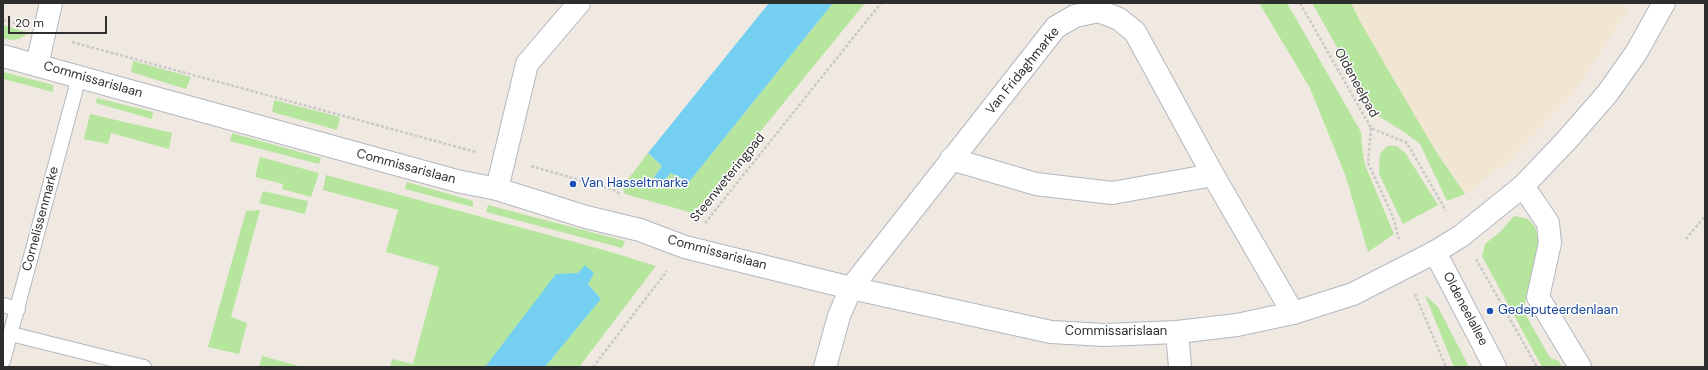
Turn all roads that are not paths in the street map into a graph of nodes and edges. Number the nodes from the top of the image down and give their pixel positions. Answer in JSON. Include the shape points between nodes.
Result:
{"nodes":[{"id":1,"x":52,"y":3,"type":"edge"},
{"id":2,"x":579,"y":3,"type":"edge"},
{"id":3,"x":1664,"y":3,"type":"edge"},
{"id":4,"x":3,"y":56,"type":"edge"},
{"id":5,"x":37,"y":65,"type":"junction"},
{"id":6,"x":79,"y":77,"type":"junction"},
{"id":7,"x":952,"y":159,"type":"junction"},
{"id":8,"x":1213,"y":175,"type":"junction"},
{"id":9,"x":1523,"y":186,"type":"junction"},
{"id":10,"x":497,"y":190,"type":"junction"},
{"id":11,"x":1434,"y":252,"type":"junction"},
{"id":12,"x":851,"y":288,"type":"junction"},
{"id":13,"x":3,"y":305,"type":"edge"},
{"id":14,"x":18,"y":309,"type":"junction"},
{"id":15,"x":1293,"y":313,"type":"junction"},
{"id":16,"x":1178,"y":332,"type":"junction"},
{"id":17,"x":11,"y":334,"type":"junction"},
{"id":18,"x":3,"y":361,"type":"edge"},
{"id":19,"x":144,"y":367,"type":"edge"},
{"id":20,"x":825,"y":367,"type":"edge"},
{"id":21,"x":1180,"y":367,"type":"edge"},
{"id":22,"x":1494,"y":367,"type":"edge"},
{"id":23,"x":1580,"y":367,"type":"edge"}],
"edges":[{"from":1,"to":5,"type":"street"},
{"from":2,"to":10,"type":"street","via":[[527,64]]},
{"from":3,"to":9,"type":"street","via":[[1636,53],[1607,94]]},
{"from":4,"to":5,"type":"street","name":"Commissarislaan"},
{"from":5,"to":6,"type":"street","name":"Commissarislaan"},
{"from":6,"to":10,"type":"street","name":"Commissarislaan"},
{"from":6,"to":14,"type":"lane","name":"Cornelissenmarke"},
{"from":7,"to":8,"type":"street","via":[[1036,184],[1112,193]]},
{"from":7,"to":8,"type":"street","name":"Van Fridaghmarke","via":[[1056,27],[1075,16],[1099,11],[1119,19],[1135,32]]},
{"from":7,"to":12,"type":"street","name":"Van Fridaghmarke"},
{"from":8,"to":15,"type":"street","name":"Van Fridaghmarke"},
{"from":9,"to":11,"type":"street","via":[[1461,236]]},
{"from":9,"to":23,"type":"street","via":[[1548,223],[1550,243],[1538,297]]},
{"from":10,"to":12,"type":"street","name":"Commissarislaan","via":[[586,217],[640,230],[685,246]]},
{"from":11,"to":15,"type":"street","name":"Commissarislaan","via":[[1353,294]]},
{"from":11,"to":22,"type":"street","name":"Oldeneelallee"},
{"from":12,"to":16,"type":"street","name":"Commissarislaan","via":[[1051,332],[1105,335]]},
{"from":12,"to":20,"type":"street","name":"Van Fridaghmarke","via":[[838,316]]},
{"from":13,"to":14,"type":"lane"},
{"from":14,"to":17,"type":"lane","name":"Cornelissenmarke"},
{"from":15,"to":16,"type":"street","name":"Commissarislaan","via":[[1237,325]]},
{"from":16,"to":21,"type":"street"},
{"from":17,"to":18,"type":"lane","name":"Cornelissenmarke"},
{"from":17,"to":19,"type":"lane"}]}
